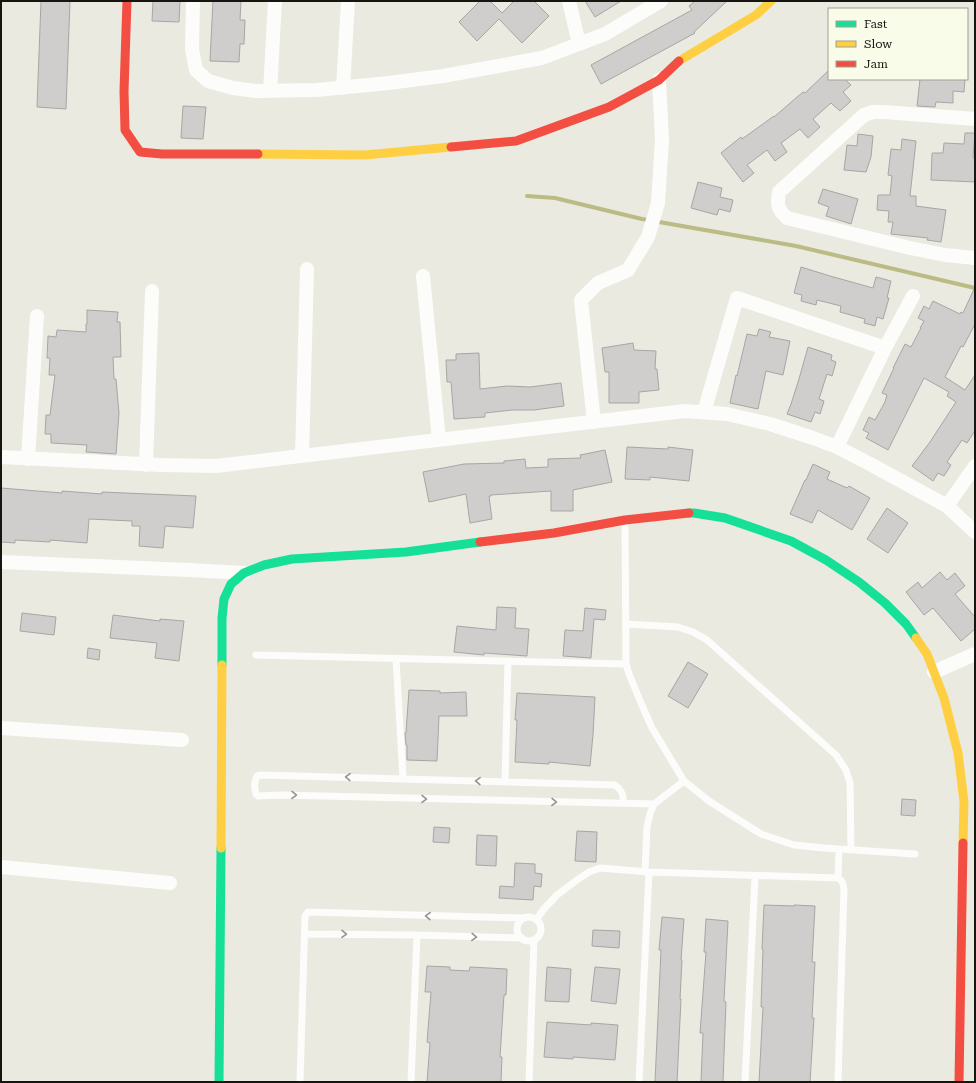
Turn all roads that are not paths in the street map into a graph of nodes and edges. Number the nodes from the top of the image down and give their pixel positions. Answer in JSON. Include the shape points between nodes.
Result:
{"nodes":[{"id":1,"x":127,"y":1,"type":"edge"},
{"id":2,"x":193,"y":1,"type":"edge"},
{"id":3,"x":275,"y":1,"type":"edge"},
{"id":4,"x":348,"y":1,"type":"edge"},
{"id":5,"x":569,"y":1,"type":"edge"},
{"id":6,"x":661,"y":1,"type":"edge"},
{"id":7,"x":771,"y":1,"type":"edge"},
{"id":8,"x":579,"y":44,"type":"junction"},
{"id":9,"x":659,"y":80,"type":"junction"},
{"id":10,"x":343,"y":88,"type":"junction"},
{"id":11,"x":270,"y":91,"type":"junction"},
{"id":12,"x":975,"y":119,"type":"edge"},
{"id":13,"x":975,"y":258,"type":"edge"},
{"id":14,"x":307,"y":270,"type":"dead end"},
{"id":15,"x":423,"y":276,"type":"dead end"},
{"id":16,"x":152,"y":291,"type":"dead end"},
{"id":17,"x":913,"y":296,"type":"dead end"},
{"id":18,"x":37,"y":316,"type":"dead end"},
{"id":19,"x":884,"y":348,"type":"junction"},
{"id":20,"x":704,"y":412,"type":"junction"},
{"id":21,"x":594,"y":422,"type":"junction"},
{"id":22,"x":439,"y":440,"type":"junction"},
{"id":23,"x":837,"y":447,"type":"junction"},
{"id":24,"x":302,"y":456,"type":"junction"},
{"id":25,"x":1,"y":457,"type":"edge"},
{"id":26,"x":28,"y":459,"type":"junction"},
{"id":27,"x":146,"y":464,"type":"junction"},
{"id":28,"x":975,"y":466,"type":"edge"},
{"id":29,"x":947,"y":506,"type":"junction"},
{"id":30,"x":625,"y":520,"type":"junction"},
{"id":31,"x":975,"y":532,"type":"edge"},
{"id":32,"x":1,"y":562,"type":"edge"},
{"id":33,"x":244,"y":573,"type":"junction"},
{"id":34,"x":626,"y":624,"type":"junction"},
{"id":35,"x":975,"y":654,"type":"edge"},
{"id":36,"x":256,"y":655,"type":"dead end"},
{"id":37,"x":396,"y":659,"type":"junction"},
{"id":38,"x":508,"y":662,"type":"junction"},
{"id":39,"x":626,"y":664,"type":"junction"},
{"id":40,"x":934,"y":672,"type":"junction"},
{"id":41,"x":1,"y":728,"type":"edge"},
{"id":42,"x":182,"y":740,"type":"dead end"},
{"id":43,"x":403,"y":778,"type":"junction"},
{"id":44,"x":505,"y":781,"type":"junction"},
{"id":45,"x":684,"y":781,"type":"junction"},
{"id":46,"x":622,"y":803,"type":"junction"},
{"id":47,"x":654,"y":804,"type":"junction"},
{"id":48,"x":839,"y":849,"type":"junction"},
{"id":49,"x":851,"y":850,"type":"junction"},
{"id":50,"x":915,"y":854,"type":"dead end"},
{"id":51,"x":1,"y":868,"type":"edge"},
{"id":52,"x":647,"y":872,"type":"junction"},
{"id":53,"x":755,"y":876,"type":"junction"},
{"id":54,"x":838,"y":878,"type":"junction"},
{"id":55,"x":170,"y":883,"type":"dead end"},
{"id":56,"x":523,"y":918,"type":"junction"},
{"id":57,"x":537,"y":919,"type":"junction"},
{"id":58,"x":305,"y":934,"type":"junction"},
{"id":59,"x":417,"y":935,"type":"junction"},
{"id":60,"x":522,"y":938,"type":"junction"},
{"id":61,"x":534,"y":940,"type":"junction"},
{"id":62,"x":219,"y":1082,"type":"edge"},
{"id":63,"x":300,"y":1082,"type":"edge"},
{"id":64,"x":411,"y":1082,"type":"edge"},
{"id":65,"x":529,"y":1082,"type":"edge"},
{"id":66,"x":640,"y":1082,"type":"edge"},
{"id":67,"x":745,"y":1082,"type":"edge"},
{"id":68,"x":838,"y":1082,"type":"edge"},
{"id":69,"x":959,"y":1082,"type":"edge"}],
"edges":[{"from":1,"to":9,"type":"street","via":[[125,130],[140,152],[365,155],[516,141],[609,107]]},
{"from":2,"to":11,"type":"street","via":[[192,49],[196,70],[208,81],[233,88]]},
{"from":3,"to":11,"type":"street"},
{"from":4,"to":10,"type":"street"},
{"from":5,"to":8,"type":"street"},
{"from":6,"to":8,"type":"street","via":[[605,34]]},
{"from":7,"to":9,"type":"street","via":[[756,15],[681,60]]},
{"from":8,"to":10,"type":"street","via":[[542,58],[443,76]]},
{"from":9,"to":21,"type":"street","via":[[662,140],[658,203],[648,237],[628,270],[598,283],[581,300]]},
{"from":10,"to":11,"type":"street"},
{"from":12,"to":13,"type":"street","via":[[884,112],[864,115],[779,192],[777,203],[780,212],[787,218],[910,248]]},
{"from":14,"to":24,"type":"street"},
{"from":15,"to":22,"type":"street"},
{"from":16,"to":27,"type":"street"},
{"from":17,"to":19,"type":"street"},
{"from":18,"to":26,"type":"street"},
{"from":19,"to":20,"type":"street","via":[[737,298]]},
{"from":19,"to":23,"type":"street"},
{"from":20,"to":21,"type":"street"},
{"from":20,"to":23,"type":"street","via":[[727,414],[770,424]]},
{"from":21,"to":22,"type":"street"},
{"from":22,"to":24,"type":"street"},
{"from":23,"to":29,"type":"street"},
{"from":24,"to":27,"type":"street","via":[[216,466]]},
{"from":25,"to":26,"type":"street"},
{"from":26,"to":27,"type":"street"},
{"from":28,"to":29,"type":"street"},
{"from":29,"to":31,"type":"street"},
{"from":30,"to":33,"type":"street","via":[[554,533],[406,552],[292,559],[264,565]]},
{"from":30,"to":34,"type":"lane"},
{"from":30,"to":40,"type":"street","via":[[694,513],[725,518],[791,541],[826,560],[885,603],[906,624],[927,654]]},
{"from":32,"to":33,"type":"street"},
{"from":33,"to":62,"type":"street","via":[[231,584],[224,599],[222,618]]},
{"from":34,"to":39,"type":"lane"},
{"from":34,"to":49,"type":"lane","via":[[678,627],[707,640],[836,755],[846,770],[850,783]]},
{"from":35,"to":40,"type":"street"},
{"from":36,"to":37,"type":"lane"},
{"from":37,"to":38,"type":"lane"},
{"from":37,"to":43,"type":"lane"},
{"from":38,"to":39,"type":"lane"},
{"from":38,"to":44,"type":"lane"},
{"from":39,"to":45,"type":"lane","via":[[652,728]]},
{"from":40,"to":69,"type":"street","via":[[944,698],[958,752],[964,802]]},
{"from":41,"to":42,"type":"street"},
{"from":44,"to":43,"type":"lane","one_way":true},
{"from":43,"to":46,"type":"lane","one_way":true,"via":[[261,775],[257,776],[254,791],[258,796]]},
{"from":44,"to":46,"type":"lane","via":[[615,785],[622,793]]},
{"from":45,"to":47,"type":"lane"},
{"from":45,"to":48,"type":"lane","via":[[709,801],[761,834],[794,844]]},
{"from":46,"to":47,"type":"lane"},
{"from":47,"to":52,"type":"lane","via":[[647,827]]},
{"from":48,"to":49,"type":"lane"},
{"from":48,"to":54,"type":"lane"},
{"from":49,"to":50,"type":"lane"},
{"from":51,"to":55,"type":"street"},
{"from":52,"to":53,"type":"lane"},
{"from":52,"to":57,"type":"lane","via":[[600,868],[589,872],[557,895]]},
{"from":52,"to":66,"type":"lane"},
{"from":53,"to":54,"type":"lane"},
{"from":53,"to":67,"type":"lane"},
{"from":54,"to":68,"type":"lane","via":[[844,889]]},
{"from":56,"to":57,"type":"lane"},
{"from":56,"to":58,"type":"lane","one_way":true,"via":[[308,912],[305,916]]},
{"from":56,"to":60,"type":"lane","via":[[517,928]]},
{"from":57,"to":61,"type":"lane","via":[[541,925],[541,932]]},
{"from":58,"to":59,"type":"lane","one_way":true},
{"from":58,"to":63,"type":"lane"},
{"from":59,"to":60,"type":"lane","one_way":true},
{"from":59,"to":64,"type":"lane"},
{"from":60,"to":61,"type":"lane"},
{"from":61,"to":65,"type":"lane"}]}
